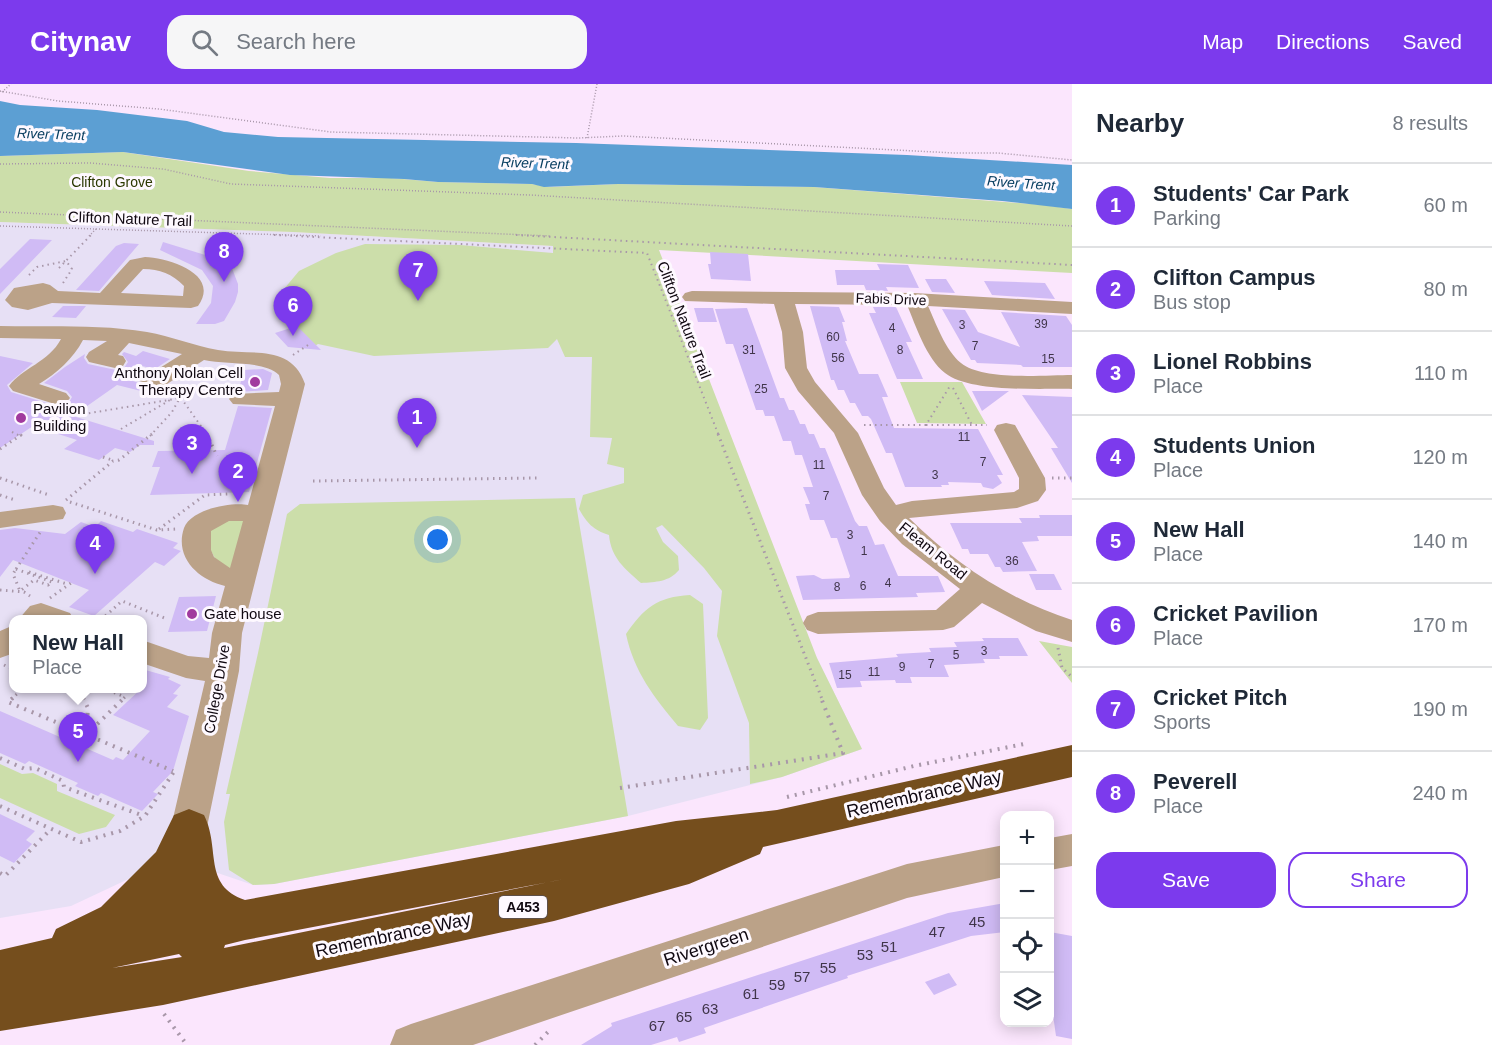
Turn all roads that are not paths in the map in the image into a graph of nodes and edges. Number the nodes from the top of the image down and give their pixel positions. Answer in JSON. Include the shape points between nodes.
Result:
{"nodes":[{"id":1,"x":28,"y":295,"type":"edge"},
{"id":2,"x":703,"y":295,"type":"dead end"},
{"id":3,"x":782,"y":297,"type":"junction"},
{"id":4,"x":105,"y":299,"type":"dead end"},
{"id":5,"x":914,"y":299,"type":"junction"},
{"id":6,"x":1072,"y":308,"type":"edge"},
{"id":7,"x":0,"y":331,"type":"edge"},
{"id":8,"x":75,"y":333,"type":"junction"},
{"id":9,"x":124,"y":335,"type":"junction"},
{"id":10,"x":115,"y":361,"type":"dead end"},
{"id":11,"x":143,"y":375,"type":"dead end"},
{"id":12,"x":186,"y":382,"type":"junction"},
{"id":13,"x":1072,"y":382,"type":"edge"},
{"id":14,"x":58,"y":398,"type":"dead end"},
{"id":15,"x":241,"y":399,"type":"dead end"},
{"id":16,"x":289,"y":399,"type":"junction"},
{"id":17,"x":1015,"y":436,"type":"road end"},
{"id":18,"x":51,"y":511,"type":"road end"},
{"id":19,"x":890,"y":515,"type":"junction"},
{"id":20,"x":258,"y":516,"type":"junction"},
{"id":21,"x":0,"y":520,"type":"edge"},
{"id":22,"x":242,"y":578,"type":"junction"},
{"id":23,"x":981,"y":588,"type":"junction"},
{"id":24,"x":836,"y":628,"type":"dead end"},
{"id":25,"x":1063,"y":629,"type":"edge"},
{"id":26,"x":147,"y":653,"type":"edge"},
{"id":27,"x":223,"y":671,"type":"junction"},
{"id":28,"x":1072,"y":761,"type":"edge"},
{"id":29,"x":777,"y":828,"type":"junction"},
{"id":30,"x":180,"y":846,"type":"junction"},
{"id":31,"x":1072,"y":850,"type":"edge"},
{"id":32,"x":1054,"y":853,"type":"edge"},
{"id":33,"x":1000,"y":862,"type":"edge"},
{"id":34,"x":245,"y":920,"type":"junction"},
{"id":35,"x":185,"y":932,"type":"junction"},
{"id":36,"x":262,"y":962,"type":"junction"},
{"id":37,"x":19,"y":967,"type":"edge"},
{"id":38,"x":0,"y":1008,"type":"edge"},
{"id":39,"x":411,"y":1045,"type":"edge"}],
"edges":[{"from":1,"to":4,"type":"street"},
{"from":1,"to":7,"type":"street"},
{"from":2,"to":3,"type":"street","name":"Fabis Drive"},
{"from":3,"to":5,"type":"street","name":"Fabis Drive"},
{"from":3,"to":19,"type":"street","name":"Fleam Road","via":[[793,335],[795,366],[807,388],[841,425],[872,489]]},
{"from":5,"to":6,"type":"street","name":"Fabis Drive"},
{"from":5,"to":13,"type":"street","via":[[949,364],[959,372],[984,379]]},
{"from":7,"to":8,"type":"street"},
{"from":8,"to":9,"type":"street"},
{"from":8,"to":14,"type":"street","via":[[67,350],[21,386]]},
{"from":9,"to":10,"type":"street","via":[[112,349],[97,357]]},
{"from":9,"to":12,"type":"street","via":[[165,341]]},
{"from":11,"to":12,"type":"street"},
{"from":12,"to":16,"type":"street","via":[[220,357],[271,361],[292,377]]},
{"from":15,"to":16,"type":"street"},
{"from":16,"to":20,"type":"street","name":"College Drive"},
{"from":17,"to":19,"type":"street","via":[[1035,486],[1027,497],[912,509]]},
{"from":18,"to":21,"type":"street"},
{"from":19,"to":23,"type":"street","name":"Fleam Road","via":[[937,558]]},
{"from":20,"to":22,"type":"street","name":"College Drive"},
{"from":20,"to":22,"type":"street","via":[[228,511],[198,528],[198,552],[210,571],[226,579]]},
{"from":22,"to":27,"type":"street","name":"College Drive","via":[[227,633]]},
{"from":23,"to":24,"type":"street","via":[[943,620]]},
{"from":23,"to":25,"type":"street","name":"Fleam Road","via":[[1015,609]]},
{"from":26,"to":27,"type":"street","via":[[199,670]]},
{"from":27,"to":30,"type":"street","name":"College Drive"},
{"from":28,"to":29,"type":"highway","name":"Remembrance Way","number":"A453"},
{"from":29,"to":34,"type":"highway","name":"Remembrance Way","number":"A453","via":[[676,838]]},
{"from":29,"to":36,"type":"highway","name":"Remembrance Way","number":"A453","via":[[689,865],[576,895]]},
{"from":30,"to":34,"type":"highway","via":[[212,908]]},
{"from":30,"to":35,"type":"highway","via":[[173,903]]},
{"from":30,"to":37,"type":"highway","via":[[117,921]]},
{"from":31,"to":32,"type":"street"},
{"from":33,"to":39,"type":"street","name":"Rivergreen","via":[[907,881]]},
{"from":34,"to":35,"type":"highway","name":"Remembrance Way","number":"A453"},
{"from":35,"to":36,"type":"highway","via":[[212,952]]},
{"from":35,"to":37,"type":"highway","name":"Remembrance Way","number":"A453"},
{"from":36,"to":38,"type":"highway","name":"Remembrance Way","number":"A453","via":[[163,983]]}]}
